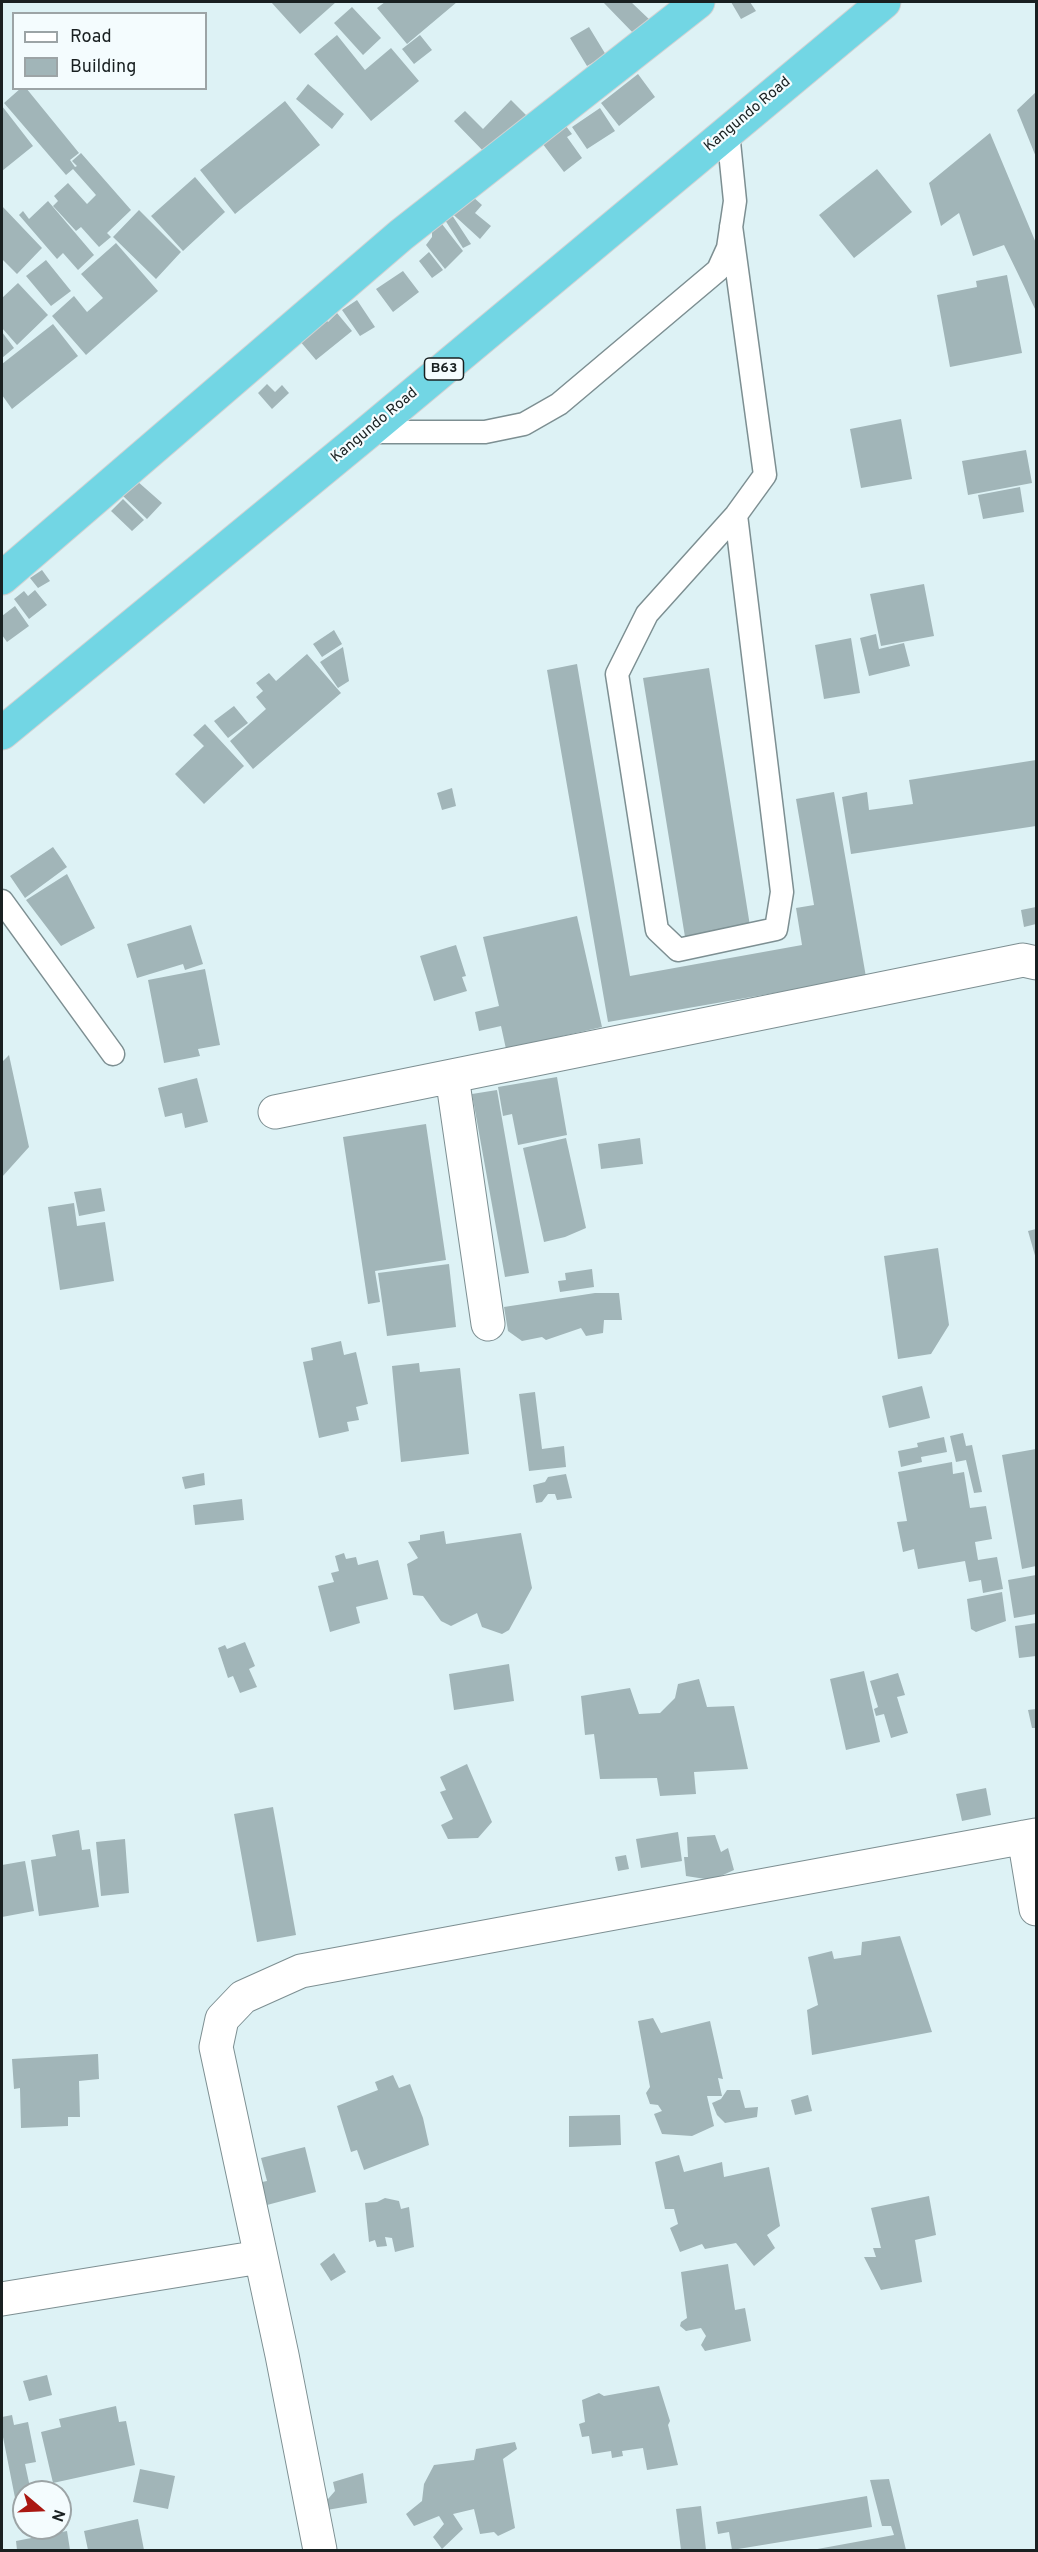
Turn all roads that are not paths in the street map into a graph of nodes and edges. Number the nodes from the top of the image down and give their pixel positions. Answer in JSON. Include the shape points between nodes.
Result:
{"nodes":[{"id":1,"x":698,"y":2,"type":"edge"},
{"id":2,"x":884,"y":2,"type":"edge"},
{"id":3,"x":728,"y":132,"type":"junction"},
{"id":4,"x":732,"y":226,"type":"junction"},
{"id":5,"x":368,"y":432,"type":"junction"},
{"id":6,"x":736,"y":515,"type":"junction"},
{"id":7,"x":2,"y":578,"type":"edge"},
{"id":8,"x":2,"y":733,"type":"edge"},
{"id":9,"x":2,"y":901,"type":"edge"},
{"id":10,"x":1036,"y":963,"type":"edge"},
{"id":11,"x":113,"y":1054,"type":"dead end"},
{"id":12,"x":452,"y":1076,"type":"junction"},
{"id":13,"x":275,"y":1112,"type":"dead end"},
{"id":14,"x":488,"y":1324,"type":"dead end"},
{"id":15,"x":1030,"y":1836,"type":"edge"},
{"id":16,"x":1036,"y":1909,"type":"edge"},
{"id":17,"x":260,"y":2257,"type":"junction"},
{"id":18,"x":2,"y":2299,"type":"edge"},
{"id":19,"x":320,"y":2550,"type":"edge"}],
"edges":[{"from":1,"to":7,"type":"highway","via":[[401,235]]},
{"from":2,"to":3,"type":"highway","name":"Kangundo Road","number":"B63"},
{"from":3,"to":4,"type":"lane","via":[[735,201]]},
{"from":3,"to":5,"type":"highway","name":"Kangundo Road","number":"B63"},
{"from":4,"to":5,"type":"lane","via":[[718,270],[558,404],[524,424],[485,432]]},
{"from":4,"to":6,"type":"lane","via":[[765,475]]},
{"from":5,"to":8,"type":"highway","name":"Kangundo Road","number":"B63"},
{"from":6,"to":6,"type":"lane","via":[[647,614],[617,674],[657,930],[678,950],[776,929],[782,892]]},
{"from":9,"to":11,"type":"lane"},
{"from":10,"to":12,"type":"street","via":[[1023,960]]},
{"from":12,"to":13,"type":"street"},
{"from":12,"to":14,"type":"street"},
{"from":15,"to":16,"type":"street"},
{"from":15,"to":17,"type":"street","via":[[301,1971],[243,1998],[222,2019],[216,2046]]},
{"from":17,"to":18,"type":"street"},
{"from":17,"to":19,"type":"street"}]}
